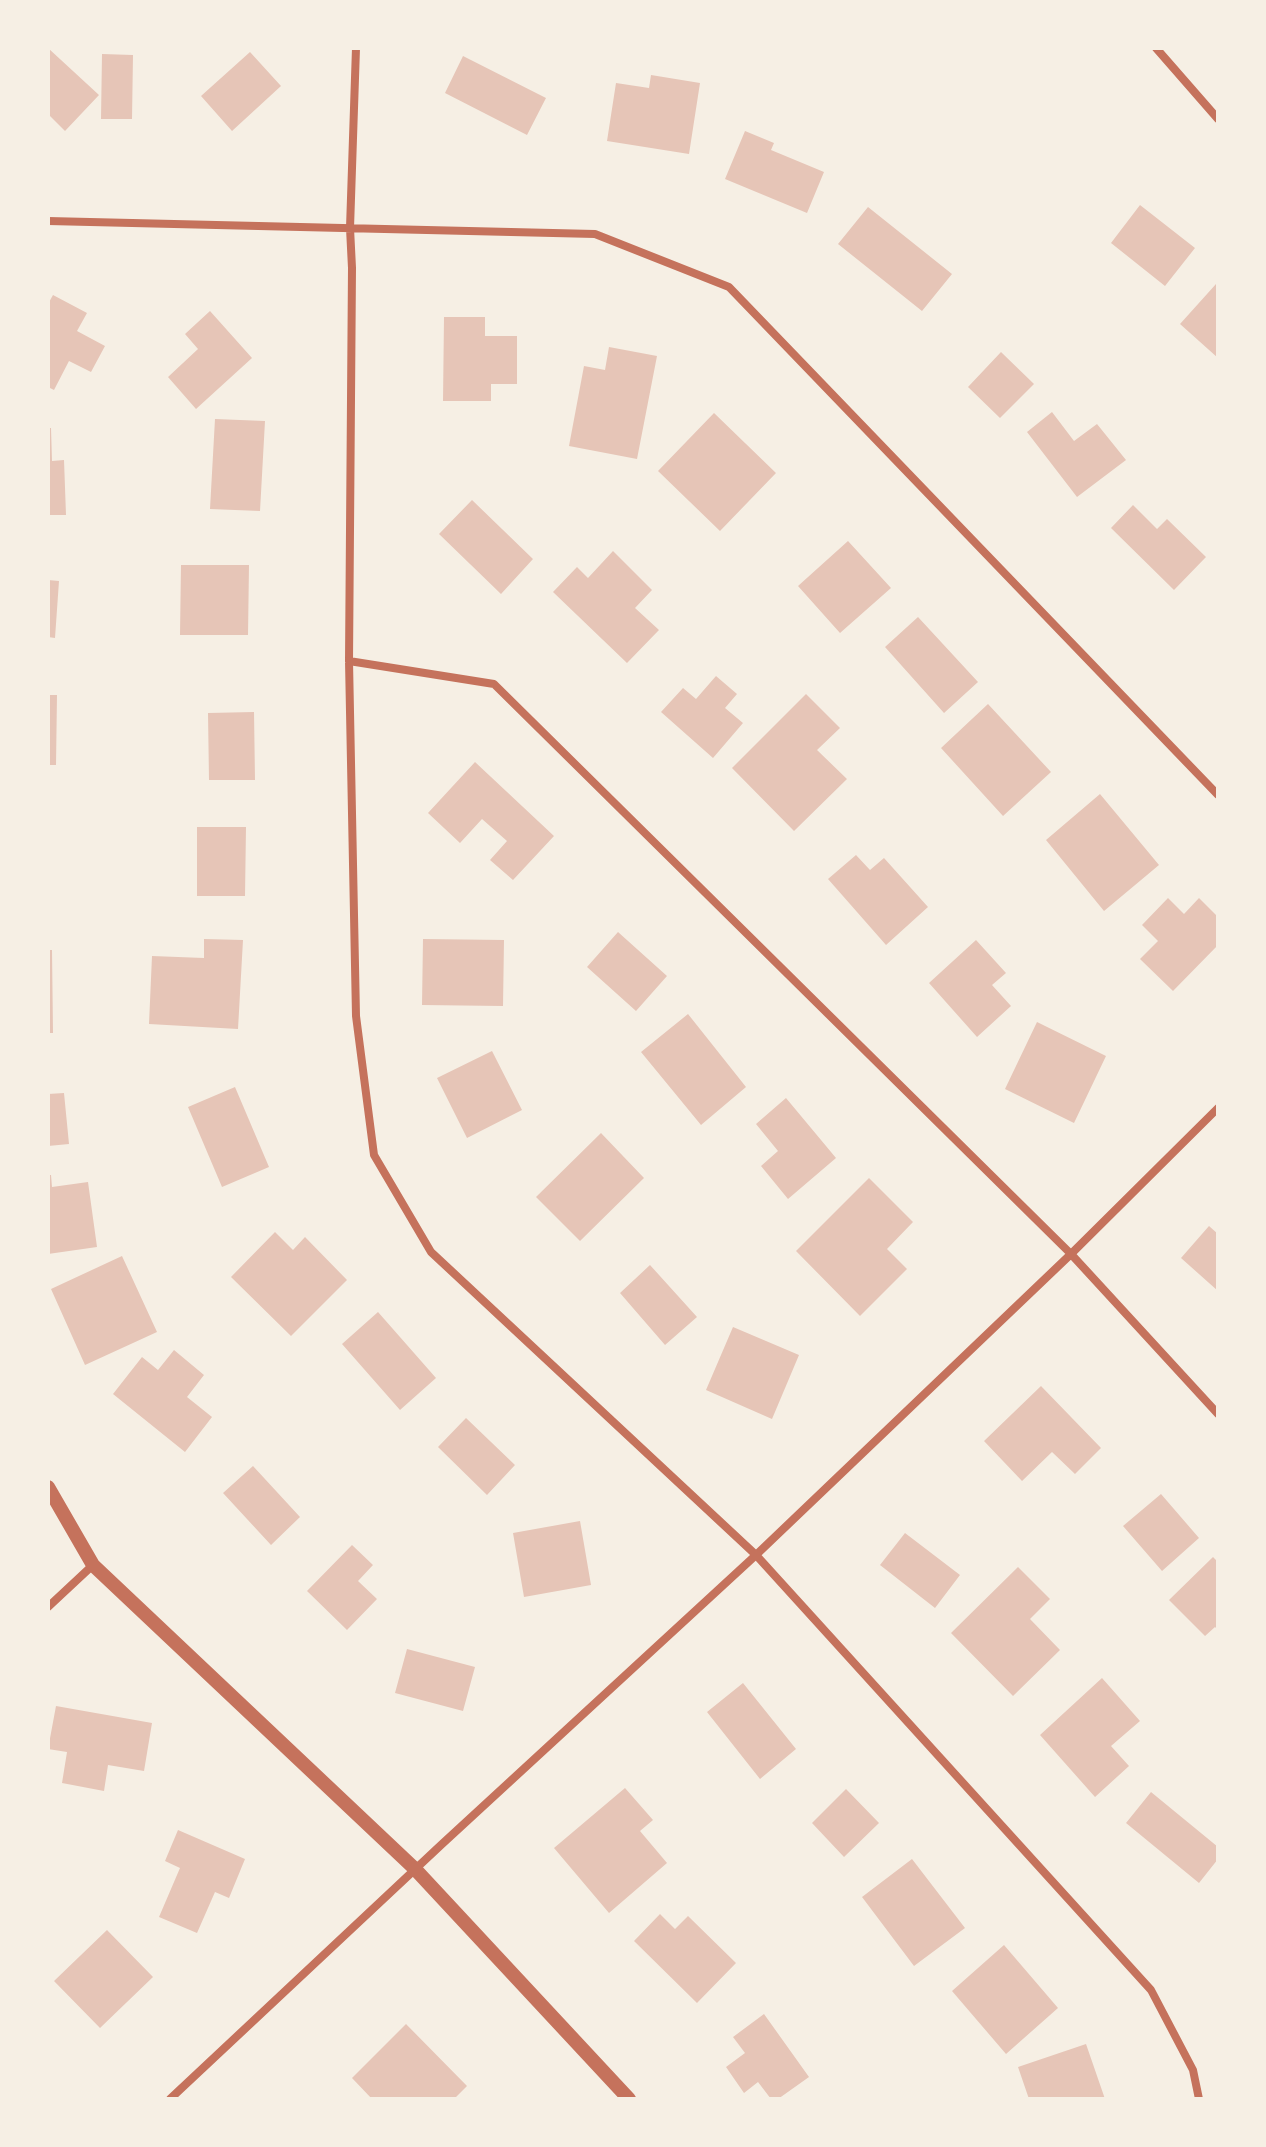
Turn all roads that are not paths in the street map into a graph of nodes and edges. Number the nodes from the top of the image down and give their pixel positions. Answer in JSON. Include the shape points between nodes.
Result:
{"nodes":[{"id":1,"x":356,"y":48,"type":"edge"},
{"id":2,"x":1156,"y":48,"type":"edge"},
{"id":3,"x":1218,"y":119,"type":"edge"},
{"id":4,"x":48,"y":221,"type":"edge"},
{"id":5,"x":350,"y":228,"type":"junction"},
{"id":6,"x":349,"y":661,"type":"junction"},
{"id":7,"x":1218,"y":795,"type":"edge"},
{"id":8,"x":1218,"y":1108,"type":"edge"},
{"id":9,"x":1071,"y":1254,"type":"junction"},
{"id":10,"x":1218,"y":1414,"type":"edge"},
{"id":11,"x":48,"y":1487,"type":"edge"},
{"id":12,"x":756,"y":1555,"type":"junction"},
{"id":13,"x":93,"y":1565,"type":"junction"},
{"id":14,"x":48,"y":1607,"type":"edge"},
{"id":15,"x":415,"y":1869,"type":"junction"},
{"id":16,"x":170,"y":2099,"type":"edge"},
{"id":17,"x":629,"y":2099,"type":"edge"},
{"id":18,"x":1199,"y":2099,"type":"edge"}],
"edges":[{"from":1,"to":5,"type":"street"},
{"from":2,"to":3,"type":"street"},
{"from":4,"to":5,"type":"street"},
{"from":5,"to":6,"type":"street"},
{"from":5,"to":7,"type":"street","via":[[595,234],[729,287]]},
{"from":6,"to":9,"type":"street","via":[[494,684]]},
{"from":6,"to":12,"type":"street","via":[[356,1016],[374,1155],[431,1252]]},
{"from":8,"to":9,"type":"street"},
{"from":9,"to":10,"type":"street"},
{"from":9,"to":12,"type":"street"},
{"from":11,"to":13,"type":"street"},
{"from":12,"to":15,"type":"street"},
{"from":12,"to":18,"type":"street","via":[[1151,1990],[1193,2070]]},
{"from":13,"to":14,"type":"street"},
{"from":13,"to":15,"type":"street"},
{"from":15,"to":16,"type":"street"},
{"from":15,"to":17,"type":"street"}]}
